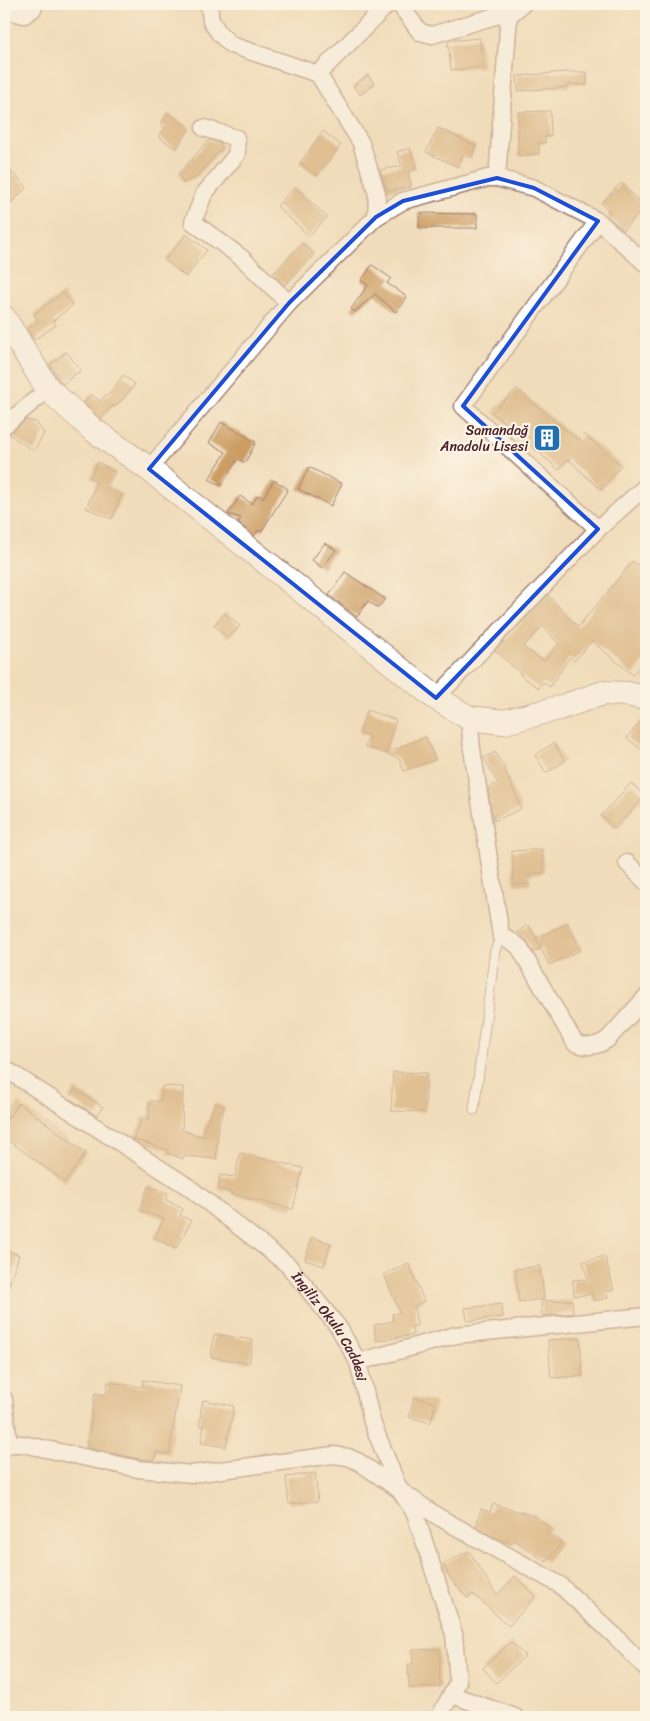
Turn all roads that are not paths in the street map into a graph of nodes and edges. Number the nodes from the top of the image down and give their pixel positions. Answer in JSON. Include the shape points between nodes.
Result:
{"nodes":[{"id":1,"x":35,"y":4,"type":"edge"},
{"id":2,"x":209,"y":4,"type":"edge"},
{"id":3,"x":388,"y":4,"type":"edge"},
{"id":4,"x":399,"y":4,"type":"edge"},
{"id":5,"x":521,"y":4,"type":"edge"},
{"id":6,"x":4,"y":10,"type":"edge"},
{"id":7,"x":318,"y":74,"type":"junction"},
{"id":8,"x":204,"y":128,"type":"dead end"},
{"id":9,"x":497,"y":178,"type":"junction"},
{"id":10,"x":376,"y":217,"type":"junction"},
{"id":11,"x":598,"y":221,"type":"junction"},
{"id":12,"x":646,"y":264,"type":"edge"},
{"id":13,"x":289,"y":303,"type":"junction"},
{"id":14,"x":4,"y":318,"type":"edge"},
{"id":15,"x":48,"y":389,"type":"junction"},
{"id":16,"x":4,"y":426,"type":"edge"},
{"id":17,"x":149,"y":469,"type":"junction"},
{"id":18,"x":646,"y":486,"type":"edge"},
{"id":19,"x":598,"y":529,"type":"junction"},
{"id":20,"x":436,"y":698,"type":"junction"},
{"id":21,"x":646,"y":698,"type":"edge"},
{"id":22,"x":469,"y":718,"type":"junction"},
{"id":23,"x":627,"y":863,"type":"dead end"},
{"id":24,"x":646,"y":882,"type":"edge"},
{"id":25,"x":501,"y":936,"type":"junction"},
{"id":26,"x":646,"y":997,"type":"edge"},
{"id":27,"x":4,"y":1069,"type":"edge"},
{"id":28,"x":474,"y":1110,"type":"dead end"},
{"id":29,"x":646,"y":1316,"type":"edge"},
{"id":30,"x":358,"y":1362,"type":"junction"},
{"id":31,"x":4,"y":1400,"type":"edge"},
{"id":32,"x":7,"y":1446,"type":"edge"},
{"id":33,"x":399,"y":1489,"type":"junction"},
{"id":34,"x":646,"y":1668,"type":"edge"},
{"id":35,"x":452,"y":1695,"type":"junction"},
{"id":36,"x":440,"y":1717,"type":"edge"},
{"id":37,"x":515,"y":1717,"type":"edge"}],
"edges":[{"from":1,"to":6,"type":"street","via":[[24,15]]},
{"from":2,"to":7,"type":"street","via":[[211,21],[231,45]]},
{"from":3,"to":7,"type":"street"},
{"from":4,"to":5,"type":"street","via":[[420,32],[432,35],[505,14]]},
{"from":5,"to":9,"type":"street","via":[[509,16]]},
{"from":7,"to":10,"type":"street","via":[[361,143],[377,194]]},
{"from":8,"to":13,"type":"street","via":[[236,138],[237,154],[204,194],[193,222],[242,258]]},
{"from":9,"to":10,"type":"street","via":[[404,201]]},
{"from":9,"to":11,"type":"street","via":[[534,188]]},
{"from":10,"to":13,"type":"street"},
{"from":11,"to":12,"type":"street"},
{"from":11,"to":19,"type":"street","via":[[463,406]]},
{"from":13,"to":17,"type":"street"},
{"from":14,"to":15,"type":"street"},
{"from":15,"to":16,"type":"street"},
{"from":15,"to":17,"type":"street","via":[[92,429]]},
{"from":17,"to":20,"type":"street"},
{"from":18,"to":19,"type":"street"},
{"from":19,"to":20,"type":"street"},
{"from":20,"to":22,"type":"street"},
{"from":21,"to":22,"type":"street","via":[[604,693],[504,722]]},
{"from":22,"to":25,"type":"street"},
{"from":23,"to":24,"type":"street"},
{"from":25,"to":26,"type":"street","via":[[519,947],[575,1043],[588,1046],[602,1043]]},
{"from":25,"to":28,"type":"lane","via":[[495,950]]},
{"from":27,"to":30,"type":"street","name":"İngiliz Okulu Caddesi","via":[[187,1186],[288,1265],[339,1328]]},
{"from":29,"to":30,"type":"street","via":[[456,1335]]},
{"from":30,"to":33,"type":"street","name":"İngiliz Okulu Caddesi","via":[[372,1422]]},
{"from":31,"to":32,"type":"street"},
{"from":32,"to":33,"type":"street","via":[[23,1444],[138,1469],[192,1474],[333,1455],[359,1462]]},
{"from":33,"to":34,"type":"street","via":[[438,1516],[560,1584]]},
{"from":33,"to":35,"type":"street","name":"İngiliz Okulu Caddesi","via":[[415,1513],[454,1634],[458,1682]]},
{"from":35,"to":36,"type":"street","name":"İngiliz Okulu Caddesi"},
{"from":35,"to":37,"type":"street"}]}
